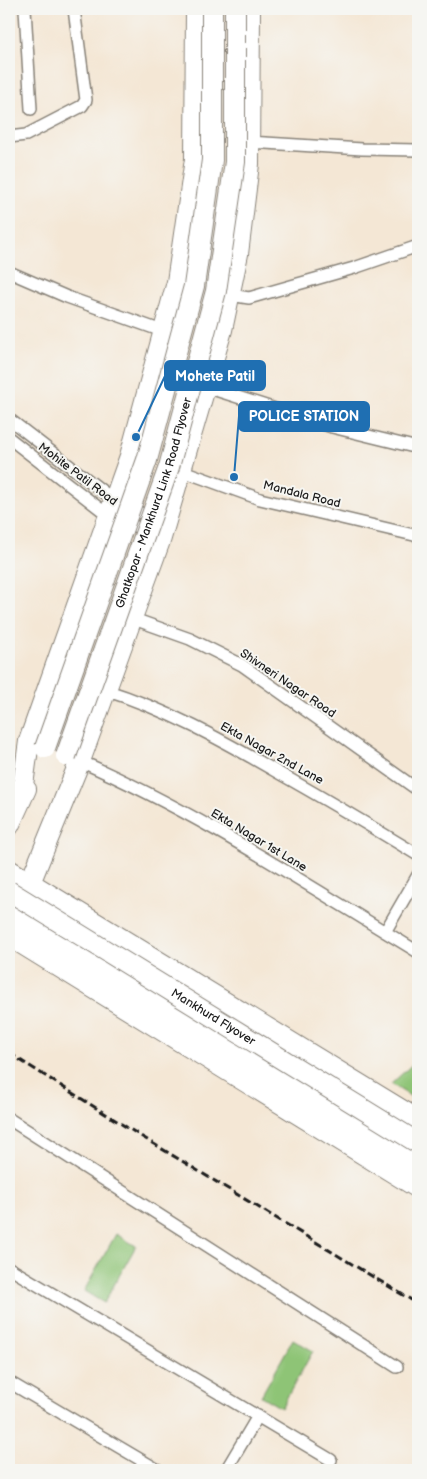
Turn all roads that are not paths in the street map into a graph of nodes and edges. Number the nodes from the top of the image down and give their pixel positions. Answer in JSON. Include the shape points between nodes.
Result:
{"nodes":[{"id":1,"x":24,"y":9,"type":"edge"},
{"id":2,"x":74,"y":9,"type":"edge"},
{"id":3,"x":196,"y":9,"type":"edge"},
{"id":4,"x":212,"y":9,"type":"edge"},
{"id":5,"x":227,"y":9,"type":"edge"},
{"id":6,"x":245,"y":9,"type":"edge"},
{"id":7,"x":31,"y":109,"type":"dead end"},
{"id":8,"x":9,"y":137,"type":"edge"},
{"id":9,"x":249,"y":142,"type":"junction"},
{"id":10,"x":418,"y":150,"type":"edge"},
{"id":11,"x":418,"y":246,"type":"edge"},
{"id":12,"x":9,"y":272,"type":"edge"},
{"id":13,"x":230,"y":294,"type":"junction"},
{"id":14,"x":165,"y":332,"type":"junction"},
{"id":15,"x":206,"y":387,"type":"junction"},
{"id":16,"x":9,"y":419,"type":"edge"},
{"id":17,"x":9,"y":438,"type":"edge"},
{"id":18,"x":418,"y":448,"type":"edge"},
{"id":19,"x":183,"y":471,"type":"junction"},
{"id":20,"x":111,"y":508,"type":"junction"},
{"id":21,"x":163,"y":531,"type":"junction"},
{"id":22,"x":418,"y":536,"type":"edge"},
{"id":23,"x":131,"y":618,"type":"junction"},
{"id":24,"x":105,"y":690,"type":"junction"},
{"id":25,"x":73,"y":758,"type":"junction"},
{"id":26,"x":418,"y":790,"type":"edge"},
{"id":27,"x":21,"y":800,"type":"junction"},
{"id":28,"x":9,"y":826,"type":"edge"},
{"id":29,"x":418,"y":856,"type":"edge"},
{"id":30,"x":9,"y":870,"type":"edge"},
{"id":31,"x":418,"y":875,"type":"edge"},
{"id":32,"x":30,"y":883,"type":"junction"},
{"id":33,"x":9,"y":891,"type":"edge"},
{"id":34,"x":9,"y":908,"type":"edge"},
{"id":35,"x":9,"y":914,"type":"edge"},
{"id":36,"x":384,"y":932,"type":"junction"},
{"id":37,"x":9,"y":936,"type":"edge"},
{"id":38,"x":418,"y":952,"type":"edge"},
{"id":39,"x":9,"y":1119,"type":"edge"},
{"id":40,"x":418,"y":1120,"type":"edge"},
{"id":41,"x":418,"y":1143,"type":"edge"},
{"id":42,"x":418,"y":1165,"type":"edge"},
{"id":43,"x":418,"y":1188,"type":"edge"},
{"id":44,"x":9,"y":1268,"type":"edge"},
{"id":45,"x":398,"y":1367,"type":"dead end"},
{"id":46,"x":9,"y":1382,"type":"edge"},
{"id":47,"x":258,"y":1416,"type":"junction"},
{"id":48,"x":332,"y":1460,"type":"dead end"},
{"id":49,"x":158,"y":1470,"type":"edge"},
{"id":50,"x":226,"y":1470,"type":"edge"}],
"edges":[{"from":1,"to":7,"type":"street"},
{"from":2,"to":8,"type":"street","via":[[86,100],[82,106],[26,135]]},
{"from":3,"to":14,"type":"highway","via":[[195,159],[184,244]]},
{"from":4,"to":27,"type":"highway","name":"Ghatkopar - Mankhurd Link Road Flyover","bridge":true,"via":[[212,160],[194,286],[147,460],[45,748]]},
{"from":5,"to":6,"type":"street"},
{"from":6,"to":9,"type":"highway"},
{"from":6,"to":25,"type":"highway","name":"Ghatkopar - Mankhurd Link Road Flyover","bridge":true,"via":[[234,162],[216,291],[169,467]]},
{"from":9,"to":10,"type":"street"},
{"from":9,"to":13,"type":"highway","via":[[243,213]]},
{"from":11,"to":13,"type":"street","via":[[249,298]]},
{"from":12,"to":14,"type":"street"},
{"from":13,"to":15,"type":"highway"},
{"from":14,"to":20,"type":"highway","via":[[130,456]]},
{"from":15,"to":18,"type":"street","via":[[332,427]]},
{"from":15,"to":19,"type":"highway"},
{"from":16,"to":20,"type":"street"},
{"from":17,"to":20,"type":"street","name":"Mohite Patil Road"},
{"from":19,"to":21,"type":"highway"},
{"from":19,"to":22,"type":"street","name":"Mandala Road","via":[[260,499]]},
{"from":20,"to":21,"type":"street","name":"Mohite Patil Road"},
{"from":20,"to":21,"type":"street"},
{"from":20,"to":27,"type":"highway","via":[[29,741]]},
{"from":21,"to":23,"type":"highway"},
{"from":23,"to":24,"type":"highway"},
{"from":23,"to":26,"type":"street","name":"Shivneri Nagar Road","via":[[190,639],[242,665]]},
{"from":24,"to":25,"type":"highway"},
{"from":24,"to":29,"type":"street","name":"Ekta Nagar 2nd Lane","via":[[136,700],[203,731],[327,799]]},
{"from":25,"to":32,"type":"highway","name":"Ghatkopar - Mankhurd Link Road Flyover","via":[[46,848]]},
{"from":25,"to":36,"type":"street","name":"Ekta Nagar 1st Lane","via":[[129,782],[218,830]]},
{"from":27,"to":28,"type":"highway","name":"Ghatkopar - Mankhurd Link Road Flyover"},
{"from":30,"to":32,"type":"highway"},
{"from":31,"to":36,"type":"street"},
{"from":32,"to":34,"type":"highway","name":"Ghatkopar - Mankhurd Link Road Flyover"},
{"from":32,"to":40,"type":"highway"},
{"from":33,"to":41,"type":"highway","name":"Mankhurd Flyover","bridge":true},
{"from":35,"to":42,"type":"highway","name":"Mankhurd Flyover"},
{"from":36,"to":38,"type":"street","name":"Ekta Nagar 1st Lane"},
{"from":37,"to":43,"type":"highway"},
{"from":39,"to":45,"type":"street"},
{"from":44,"to":47,"type":"street"},
{"from":46,"to":49,"type":"street"},
{"from":47,"to":48,"type":"street"},
{"from":47,"to":50,"type":"street"}]}
